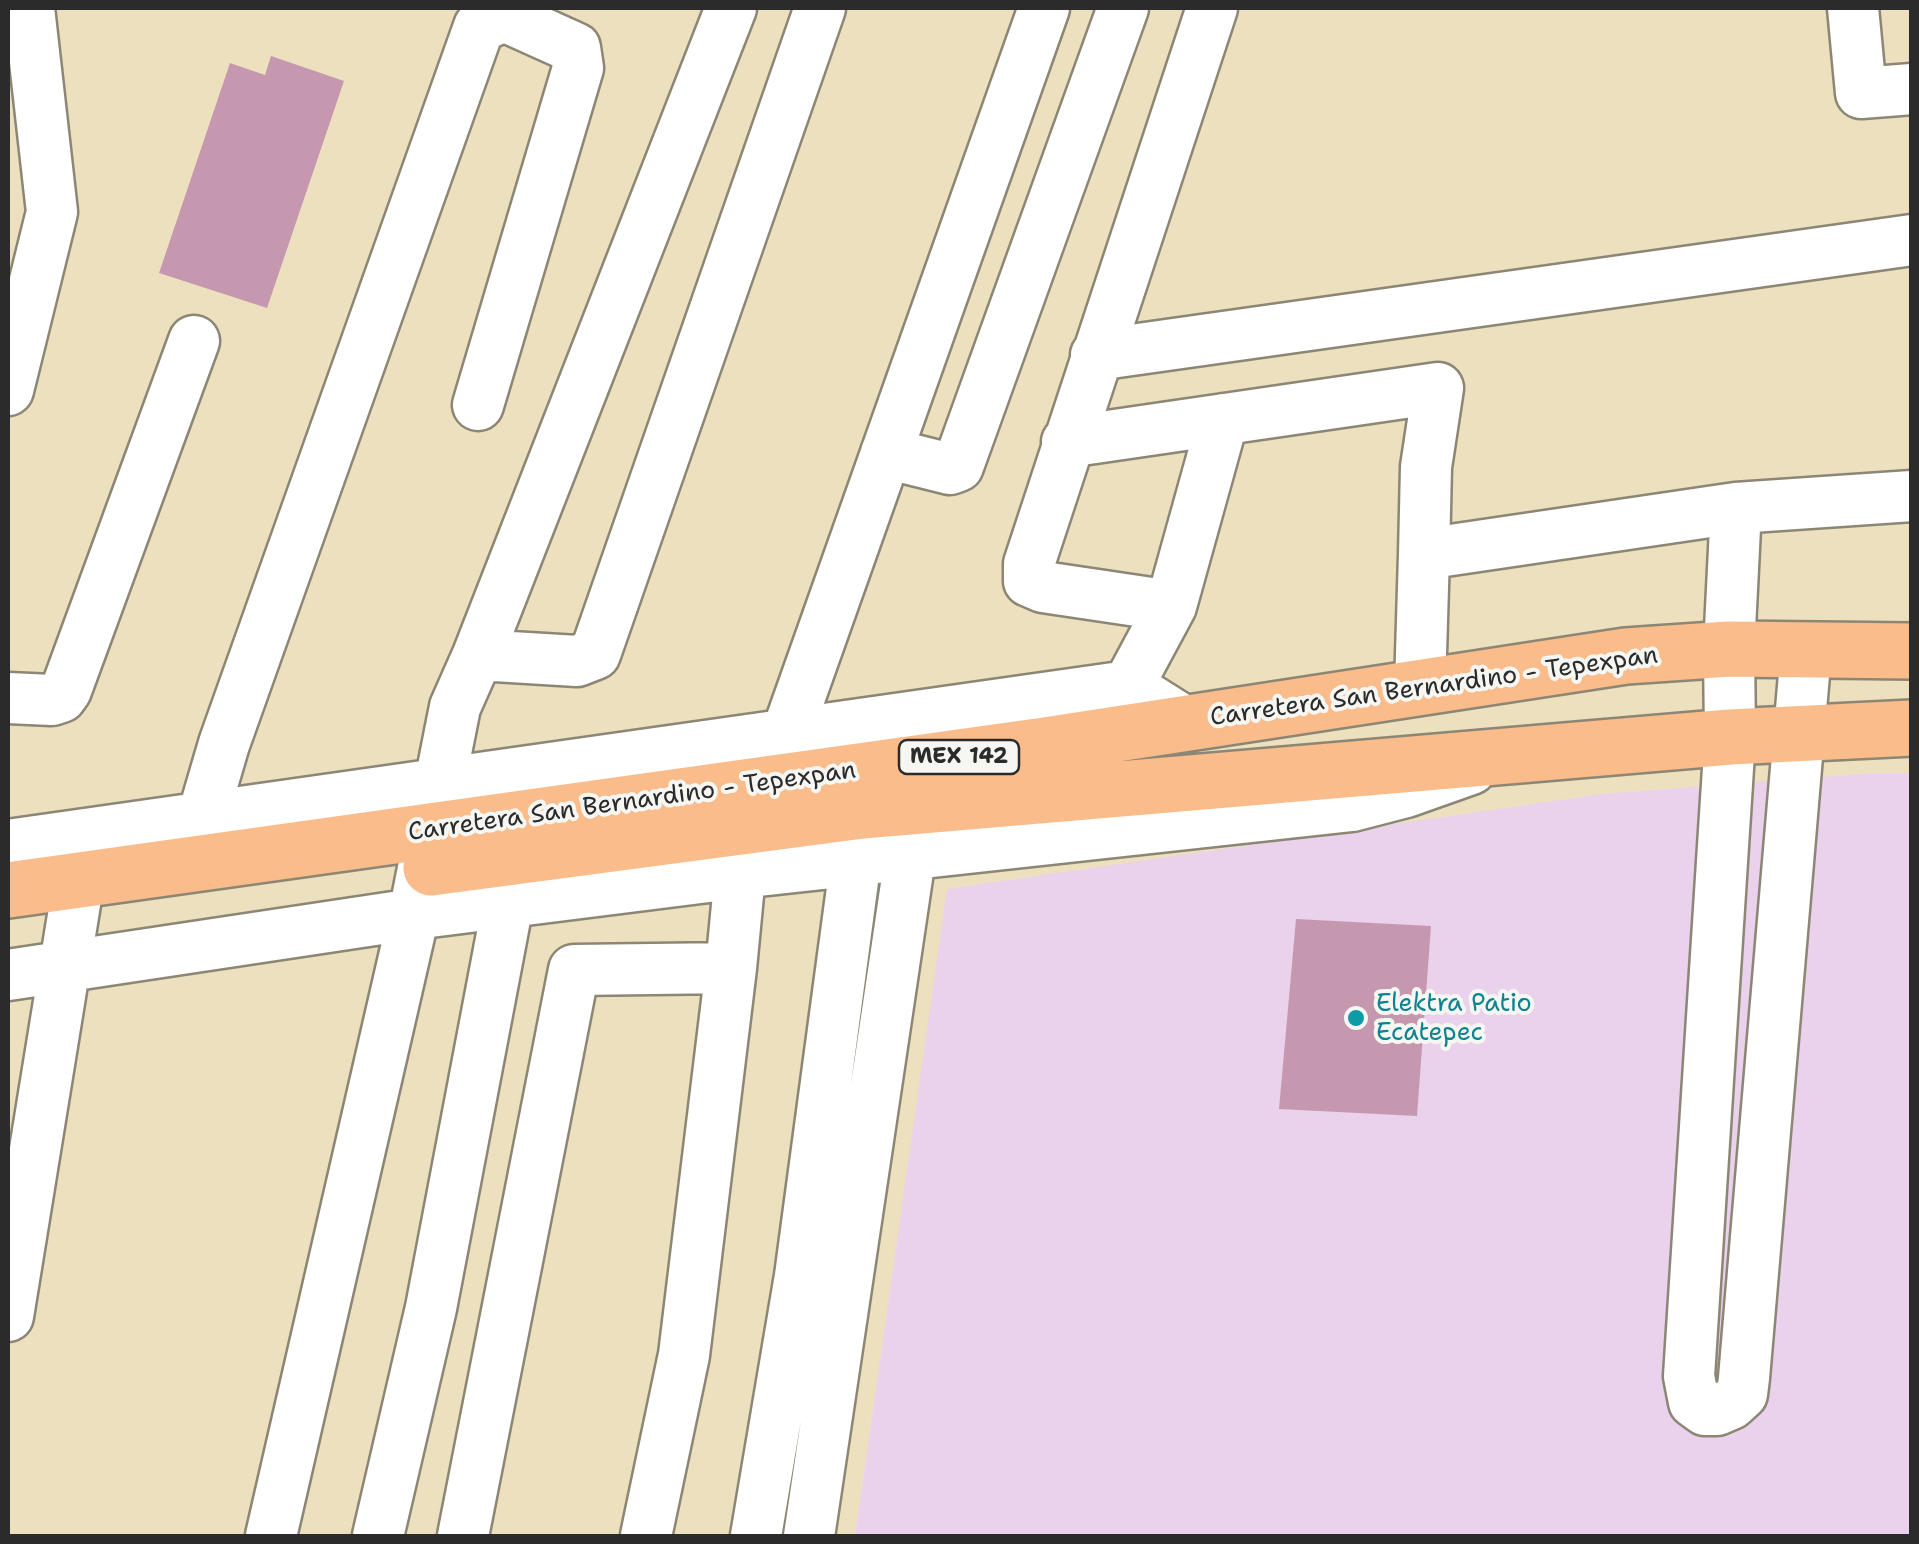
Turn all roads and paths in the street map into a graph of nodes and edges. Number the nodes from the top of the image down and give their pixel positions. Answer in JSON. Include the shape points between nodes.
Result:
{"nodes":[{"id":1,"x":731,"y":8,"type":"edge"},
{"id":2,"x":820,"y":8,"type":"edge"},
{"id":3,"x":1044,"y":8,"type":"edge"},
{"id":4,"x":1123,"y":8,"type":"edge"},
{"id":5,"x":1212,"y":8,"type":"edge"},
{"id":6,"x":1853,"y":8,"type":"edge"},
{"id":7,"x":29,"y":9,"type":"edge"},
{"id":8,"x":1912,"y":89,"type":"edge"},
{"id":9,"x":1912,"y":240,"type":"edge"},
{"id":10,"x":194,"y":341,"type":"dead end"},
{"id":11,"x":1096,"y":355,"type":"junction"},
{"id":12,"x":8,"y":390,"type":"edge"},
{"id":13,"x":478,"y":405,"type":"dead end"},
{"id":14,"x":1223,"y":419,"type":"junction"},
{"id":15,"x":1067,"y":442,"type":"junction"},
{"id":16,"x":886,"y":453,"type":"junction"},
{"id":17,"x":1912,"y":496,"type":"edge"},
{"id":18,"x":1736,"y":508,"type":"junction"},
{"id":19,"x":1424,"y":554,"type":"junction"},
{"id":20,"x":1171,"y":606,"type":"junction"},
{"id":21,"x":1729,"y":649,"type":"junction"},
{"id":22,"x":1806,"y":651,"type":"junction"},
{"id":23,"x":1912,"y":652,"type":"edge"},
{"id":24,"x":478,"y":655,"type":"junction"},
{"id":25,"x":1128,"y":686,"type":"junction"},
{"id":26,"x":1420,"y":687,"type":"junction"},
{"id":27,"x":8,"y":698,"type":"edge"},
{"id":28,"x":1186,"y":722,"type":"junction"},
{"id":29,"x":1912,"y":728,"type":"edge"},
{"id":30,"x":787,"y":733,"type":"junction"},
{"id":31,"x":1800,"y":734,"type":"junction"},
{"id":32,"x":1730,"y":737,"type":"junction"},
{"id":33,"x":914,"y":831,"type":"junction"},
{"id":34,"x":859,"y":836,"type":"junction"},
{"id":35,"x":199,"y":841,"type":"junction"},
{"id":36,"x":8,"y":845,"type":"edge"},
{"id":37,"x":427,"y":849,"type":"junction"},
{"id":38,"x":742,"y":850,"type":"junction"},
{"id":39,"x":588,"y":870,"type":"junction"},
{"id":40,"x":8,"y":890,"type":"edge"},
{"id":41,"x":508,"y":902,"type":"junction"},
{"id":42,"x":71,"y":921,"type":"junction"},
{"id":43,"x":8,"y":927,"type":"edge"},
{"id":44,"x":731,"y":968,"type":"junction"},
{"id":45,"x":574,"y":970,"type":"junction"},
{"id":46,"x":8,"y":975,"type":"edge"},
{"id":47,"x":8,"y":1316,"type":"edge"},
{"id":48,"x":272,"y":1536,"type":"edge"},
{"id":49,"x":378,"y":1536,"type":"edge"},
{"id":50,"x":463,"y":1536,"type":"edge"},
{"id":51,"x":646,"y":1536,"type":"edge"},
{"id":52,"x":756,"y":1536,"type":"edge"},
{"id":53,"x":809,"y":1536,"type":"edge"}],
"edges":[{"from":1,"to":24,"type":"street"},
{"from":2,"to":24,"type":"street","via":[[594,654],[577,661]]},
{"from":3,"to":16,"type":"street"},
{"from":4,"to":16,"type":"street","via":[[958,466],[950,470]]},
{"from":5,"to":11,"type":"street"},
{"from":6,"to":8,"type":"street","via":[[1861,93]]},
{"from":7,"to":12,"type":"street","via":[[52,212]]},
{"from":9,"to":11,"type":"street"},
{"from":10,"to":27,"type":"street","via":[[66,690],[52,700]]},
{"from":11,"to":15,"type":"street"},
{"from":13,"to":35,"type":"street","via":[[578,68],[575,48],[504,16],[479,27],[224,744]]},
{"from":14,"to":15,"type":"street"},
{"from":14,"to":19,"type":"street","via":[[1438,388],[1426,467]]},
{"from":14,"to":20,"type":"street"},
{"from":15,"to":20,"type":"street","via":[[1028,580]]},
{"from":16,"to":30,"type":"street"},
{"from":17,"to":18,"type":"street"},
{"from":18,"to":19,"type":"street"},
{"from":18,"to":21,"type":"street"},
{"from":19,"to":26,"type":"street"},
{"from":20,"to":25,"type":"street"},
{"from":21,"to":22,"type":"highway","name":"Carretera San Bernardino - Tepexpan","number":"MEX 142"},
{"from":21,"to":26,"type":"highway","name":"Carretera San Bernardino - Tepexpan","number":"MEX 142","via":[[1626,656]]},
{"from":21,"to":32,"type":"street"},
{"from":22,"to":23,"type":"highway","name":"Carretera San Bernardino - Tepexpan","number":"MEX 142"},
{"from":22,"to":31,"type":"street"},
{"from":24,"to":37,"type":"street","via":[[455,707]]},
{"from":25,"to":28,"type":"street"},
{"from":25,"to":30,"type":"street"},
{"from":26,"to":28,"type":"highway","name":"Carretera San Bernardino - Tepexpan","number":"MEX 142"},
{"from":28,"to":37,"type":"highway","name":"Carretera San Bernardino - Tepexpan","number":"MEX 142"},
{"from":29,"to":31,"type":"highway","name":"Carretera San Bernardino - Tepexpan","number":"MEX 142"},
{"from":30,"to":37,"type":"street"},
{"from":31,"to":32,"type":"highway","name":"Carretera San Bernardino - Tepexpan","number":"MEX 142"},
{"from":31,"to":32,"type":"street","via":[[1742,1394],[1705,1410],[1694,1402],[1689,1376]]},
{"from":32,"to":33,"type":"highway","name":"Carretera San Bernardino - Tepexpan","number":"MEX 142","via":[[1509,756]]},
{"from":33,"to":34,"type":"highway","name":"Carretera San Bernardino - Tepexpan","number":"MEX 142"},
{"from":33,"to":53,"type":"street"},
{"from":34,"to":38,"type":"highway","name":"Carretera San Bernardino - Tepexpan","number":"MEX 142"},
{"from":34,"to":52,"type":"street","via":[[800,1276]]},
{"from":35,"to":36,"type":"street"},
{"from":35,"to":37,"type":"highway","name":"Carretera San Bernardino - Tepexpan","number":"MEX 142"},
{"from":35,"to":42,"type":"highway","name":"Carretera San Bernardino - Tepexpan","number":"MEX 142"},
{"from":37,"to":39,"type":"highway","name":"Carretera San Bernardino - Tepexpan","number":"MEX 142"},
{"from":37,"to":41,"type":"street"},
{"from":37,"to":42,"type":"highway","name":"Carretera San Bernardino - Tepexpan","number":"MEX 142"},
{"from":37,"to":48,"type":"street"},
{"from":38,"to":39,"type":"highway","name":"Carretera San Bernardino - Tepexpan","number":"MEX 142"},
{"from":38,"to":44,"type":"street"},
{"from":39,"to":41,"type":"street"},
{"from":39,"to":45,"type":"street"},
{"from":40,"to":42,"type":"highway","name":"Carretera San Bernardino - Tepexpan","number":"MEX 142"},
{"from":41,"to":49,"type":"street","via":[[430,1308]]},
{"from":42,"to":43,"type":"highway","name":"Carretera San Bernardino - Tepexpan","number":"MEX 142"},
{"from":42,"to":46,"type":"street"},
{"from":42,"to":47,"type":"street"},
{"from":44,"to":45,"type":"street"},
{"from":44,"to":51,"type":"street","via":[[684,1355]]},
{"from":45,"to":50,"type":"street"}]}
